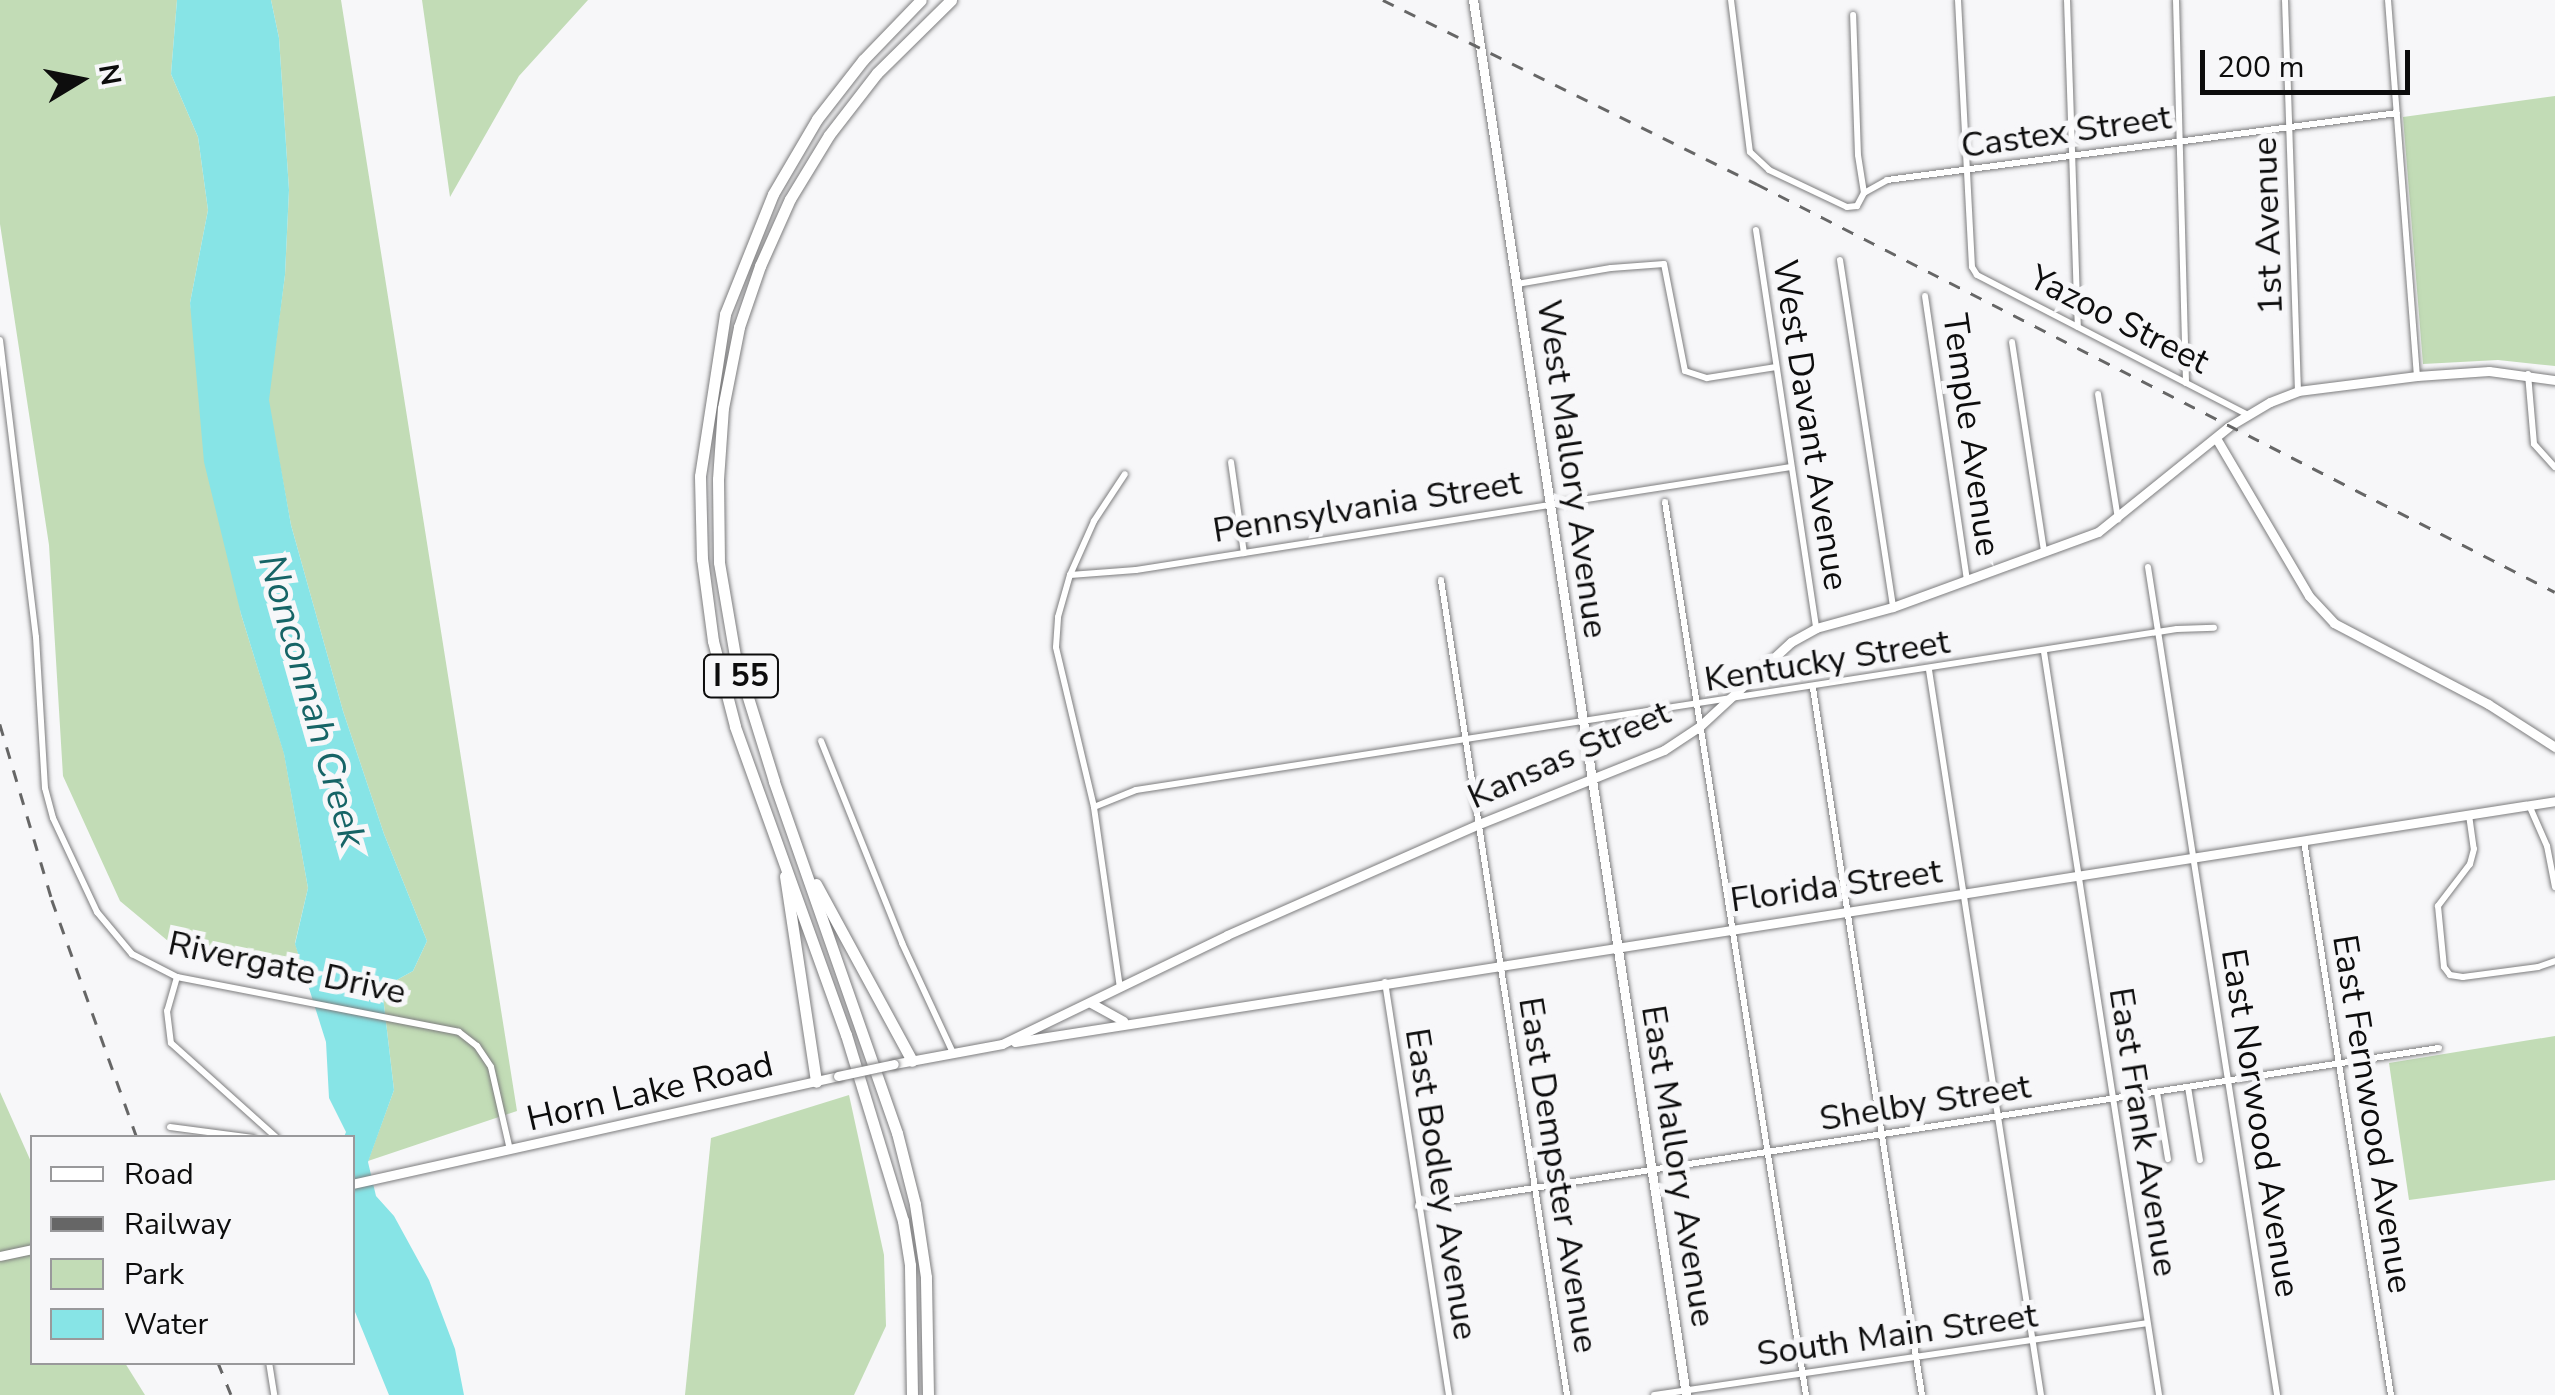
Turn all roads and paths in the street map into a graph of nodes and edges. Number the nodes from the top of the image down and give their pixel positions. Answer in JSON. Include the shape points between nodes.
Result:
{"nodes":[{"id":1,"x":921,"y":0,"type":"edge"},
{"id":2,"x":952,"y":0,"type":"edge"},
{"id":3,"x":1473,"y":0,"type":"edge"},
{"id":4,"x":1731,"y":0,"type":"edge"},
{"id":5,"x":1958,"y":0,"type":"edge"},
{"id":6,"x":2067,"y":0,"type":"edge"},
{"id":7,"x":2176,"y":0,"type":"edge"},
{"id":8,"x":2285,"y":0,"type":"edge"},
{"id":9,"x":2388,"y":0,"type":"edge"},
{"id":10,"x":1853,"y":16,"type":"dead end"},
{"id":11,"x":2397,"y":113,"type":"junction"},
{"id":12,"x":2290,"y":127,"type":"junction"},
{"id":13,"x":2182,"y":141,"type":"junction"},
{"id":14,"x":2073,"y":156,"type":"junction"},
{"id":15,"x":1967,"y":172,"type":"junction"},
{"id":16,"x":1864,"y":193,"type":"junction"},
{"id":17,"x":1756,"y":230,"type":"dead end"},
{"id":18,"x":1840,"y":260,"type":"dead end"},
{"id":19,"x":1517,"y":284,"type":"junction"},
{"id":20,"x":1925,"y":296,"type":"dead end"},
{"id":21,"x":2078,"y":328,"type":"junction"},
{"id":22,"x":0,"y":340,"type":"edge"},
{"id":23,"x":2012,"y":342,"type":"dead end"},
{"id":24,"x":1776,"y":367,"type":"junction"},
{"id":25,"x":2528,"y":374,"type":"junction"},
{"id":26,"x":2417,"y":376,"type":"junction"},
{"id":27,"x":2555,"y":380,"type":"edge"},
{"id":28,"x":2186,"y":383,"type":"junction"},
{"id":29,"x":2298,"y":391,"type":"junction"},
{"id":30,"x":2098,"y":394,"type":"dead end"},
{"id":31,"x":2246,"y":414,"type":"junction"},
{"id":32,"x":2216,"y":438,"type":"junction"},
{"id":33,"x":1231,"y":462,"type":"dead end"},
{"id":34,"x":1791,"y":467,"type":"junction"},
{"id":35,"x":2555,"y":467,"type":"edge"},
{"id":36,"x":1125,"y":474,"type":"dead end"},
{"id":37,"x":1665,"y":502,"type":"dead end"},
{"id":38,"x":1547,"y":503,"type":"junction"},
{"id":39,"x":2118,"y":520,"type":"junction"},
{"id":40,"x":1244,"y":553,"type":"junction"},
{"id":41,"x":2044,"y":554,"type":"junction"},
{"id":42,"x":2148,"y":567,"type":"dead end"},
{"id":43,"x":1070,"y":575,"type":"junction"},
{"id":44,"x":1441,"y":580,"type":"dead end"},
{"id":45,"x":1967,"y":580,"type":"junction"},
{"id":46,"x":1893,"y":607,"type":"junction"},
{"id":47,"x":1816,"y":628,"type":"junction"},
{"id":48,"x":2214,"y":628,"type":"dead end"},
{"id":49,"x":2158,"y":634,"type":"junction"},
{"id":50,"x":2044,"y":652,"type":"junction"},
{"id":51,"x":1929,"y":670,"type":"junction"},
{"id":52,"x":1813,"y":688,"type":"junction"},
{"id":53,"x":1728,"y":702,"type":"junction"},
{"id":54,"x":1696,"y":706,"type":"junction"},
{"id":55,"x":1582,"y":723,"type":"junction"},
{"id":56,"x":1700,"y":726,"type":"junction"},
{"id":57,"x":821,"y":741,"type":"dead end"},
{"id":58,"x":1466,"y":742,"type":"junction"},
{"id":59,"x":2555,"y":747,"type":"edge"},
{"id":60,"x":1591,"y":778,"type":"junction"},
{"id":61,"x":2555,"y":801,"type":"edge"},
{"id":62,"x":2529,"y":806,"type":"junction"},
{"id":63,"x":1094,"y":807,"type":"junction"},
{"id":64,"x":2469,"y":815,"type":"junction"},
{"id":65,"x":1479,"y":824,"type":"junction"},
{"id":66,"x":794,"y":840,"type":"junction"},
{"id":67,"x":2304,"y":841,"type":"junction"},
{"id":68,"x":779,"y":842,"type":"junction"},
{"id":69,"x":2194,"y":858,"type":"junction"},
{"id":70,"x":2078,"y":876,"type":"junction"},
{"id":71,"x":2555,"y":887,"type":"edge"},
{"id":72,"x":1964,"y":895,"type":"junction"},
{"id":73,"x":1846,"y":910,"type":"junction"},
{"id":74,"x":1734,"y":929,"type":"junction"},
{"id":75,"x":1616,"y":945,"type":"junction"},
{"id":76,"x":2555,"y":961,"type":"edge"},
{"id":77,"x":1500,"y":963,"type":"junction"},
{"id":78,"x":177,"y":978,"type":"junction"},
{"id":79,"x":1385,"y":981,"type":"junction"},
{"id":80,"x":1120,"y":989,"type":"junction"},
{"id":81,"x":1091,"y":1003,"type":"junction"},
{"id":82,"x":1125,"y":1022,"type":"junction"},
{"id":83,"x":1002,"y":1044,"type":"junction"},
{"id":84,"x":2439,"y":1048,"type":"dead end"},
{"id":85,"x":953,"y":1053,"type":"junction"},
{"id":86,"x":912,"y":1061,"type":"junction"},
{"id":87,"x":2340,"y":1066,"type":"junction"},
{"id":88,"x":2229,"y":1080,"type":"junction"},
{"id":89,"x":816,"y":1082,"type":"junction"},
{"id":90,"x":2188,"y":1087,"type":"junction"},
{"id":91,"x":2157,"y":1092,"type":"junction"},
{"id":92,"x":2113,"y":1099,"type":"junction"},
{"id":93,"x":1997,"y":1117,"type":"junction"},
{"id":94,"x":170,"y":1127,"type":"dead end"},
{"id":95,"x":230,"y":1135,"type":"edge"},
{"id":96,"x":274,"y":1135,"type":"edge"},
{"id":97,"x":1884,"y":1136,"type":"junction"},
{"id":98,"x":510,"y":1151,"type":"junction"},
{"id":99,"x":1768,"y":1153,"type":"junction"},
{"id":100,"x":2168,"y":1159,"type":"dead end"},
{"id":101,"x":2200,"y":1160,"type":"dead end"},
{"id":102,"x":1650,"y":1172,"type":"junction"},
{"id":103,"x":355,"y":1183,"type":"edge"},
{"id":104,"x":1536,"y":1188,"type":"junction"},
{"id":105,"x":1418,"y":1206,"type":"junction"},
{"id":106,"x":30,"y":1249,"type":"edge"},
{"id":107,"x":0,"y":1256,"type":"edge"},
{"id":108,"x":2147,"y":1323,"type":"junction"},
{"id":109,"x":2032,"y":1340,"type":"junction"},
{"id":110,"x":1916,"y":1358,"type":"junction"},
{"id":111,"x":269,"y":1365,"type":"edge"},
{"id":112,"x":1802,"y":1374,"type":"junction"},
{"id":113,"x":1685,"y":1392,"type":"edge"},
{"id":114,"x":274,"y":1395,"type":"edge"},
{"id":115,"x":912,"y":1395,"type":"edge"},
{"id":116,"x":928,"y":1395,"type":"edge"},
{"id":117,"x":1449,"y":1395,"type":"edge"},
{"id":118,"x":1567,"y":1395,"type":"edge"},
{"id":119,"x":1654,"y":1395,"type":"edge"},
{"id":120,"x":1806,"y":1395,"type":"edge"},
{"id":121,"x":1922,"y":1395,"type":"edge"},
{"id":122,"x":2040,"y":1395,"type":"edge"},
{"id":123,"x":2159,"y":1395,"type":"edge"},
{"id":124,"x":2278,"y":1395,"type":"edge"},
{"id":125,"x":2391,"y":1395,"type":"edge"}],
"edges":[{"from":1,"to":68,"type":"highway","number":"I 55","via":[[817,119],[773,194],[725,314],[713,377],[700,476],[713,641],[735,726]]},
{"from":2,"to":66,"type":"highway","number":"I 55","via":[[877,73],[829,136],[790,198],[739,326],[724,408],[718,519],[726,609]]},
{"from":3,"to":19,"type":"main road","name":"West Mallory Avenue"},
{"from":4,"to":16,"type":"street","via":[[1750,152],[1769,170],[1846,207],[1857,206]]},
{"from":5,"to":15,"type":"street"},
{"from":6,"to":14,"type":"street"},
{"from":7,"to":13,"type":"street"},
{"from":8,"to":12,"type":"street","name":"1st Avenue"},
{"from":9,"to":11,"type":"street"},
{"from":10,"to":16,"type":"street"},
{"from":11,"to":12,"type":"street","name":"Castex Street"},
{"from":11,"to":26,"type":"street"},
{"from":12,"to":13,"type":"street","name":"Castex Street"},
{"from":12,"to":29,"type":"street","name":"1st Avenue"},
{"from":13,"to":14,"type":"street","name":"Castex Street"},
{"from":13,"to":28,"type":"street"},
{"from":14,"to":15,"type":"street","name":"Castex Street"},
{"from":14,"to":21,"type":"street"},
{"from":15,"to":16,"type":"street","name":"Castex Street","via":[[1887,180]]},
{"from":15,"to":21,"type":"street","name":"Yazoo Street","via":[[1977,275]]},
{"from":17,"to":24,"type":"street","name":"West Davant Avenue"},
{"from":18,"to":46,"type":"street"},
{"from":19,"to":24,"type":"street","via":[[1664,264],[1685,371],[1707,378]]},
{"from":19,"to":38,"type":"main road","name":"West Mallory Avenue"},
{"from":20,"to":45,"type":"street","name":"Temple Avenue"},
{"from":21,"to":28,"type":"street","name":"Yazoo Street"},
{"from":22,"to":78,"type":"street","name":"Rivergate Drive","via":[[23,508],[48,803],[106,925],[142,961]]},
{"from":23,"to":41,"type":"street"},
{"from":24,"to":34,"type":"street","name":"West Davant Avenue"},
{"from":25,"to":26,"type":"main road","name":"Kansas Street"},
{"from":25,"to":27,"type":"main road","name":"Kansas Street"},
{"from":25,"to":35,"type":"street","via":[[2534,444]]},
{"from":26,"to":29,"type":"main road","name":"Kansas Street"},
{"from":28,"to":31,"type":"street","name":"Yazoo Street"},
{"from":29,"to":31,"type":"main road","name":"Kansas Street"},
{"from":30,"to":39,"type":"street"},
{"from":31,"to":32,"type":"main road","name":"Kansas Street"},
{"from":32,"to":39,"type":"main road","name":"Kansas Street"},
{"from":32,"to":59,"type":"main road","via":[[2309,596],[2334,623]]},
{"from":33,"to":40,"type":"street"},
{"from":34,"to":38,"type":"street","name":"Pennsylvania Street"},
{"from":34,"to":47,"type":"street","name":"West Davant Avenue"},
{"from":36,"to":43,"type":"street"},
{"from":37,"to":54,"type":"street"},
{"from":38,"to":40,"type":"street","name":"Pennsylvania Street"},
{"from":38,"to":55,"type":"main road","name":"West Mallory Avenue"},
{"from":39,"to":41,"type":"main road","name":"Kansas Street"},
{"from":40,"to":43,"type":"street","name":"Pennsylvania Street"},
{"from":41,"to":45,"type":"main road","name":"Kansas Street"},
{"from":42,"to":49,"type":"street","name":"East Norwood Avenue"},
{"from":43,"to":63,"type":"street","via":[[1056,647]]},
{"from":44,"to":58,"type":"street","name":"East Dempster Avenue"},
{"from":45,"to":46,"type":"main road","name":"Kansas Street"},
{"from":46,"to":47,"type":"main road","name":"Kansas Street"},
{"from":47,"to":53,"type":"main road","name":"Kansas Street","via":[[1769,658]]},
{"from":48,"to":49,"type":"street","name":"Kentucky Street"},
{"from":49,"to":50,"type":"street","name":"Kentucky Street"},
{"from":49,"to":69,"type":"street","name":"East Norwood Avenue"},
{"from":50,"to":51,"type":"street","name":"Kentucky Street"},
{"from":50,"to":70,"type":"street","name":"East Frank Avenue"},
{"from":51,"to":52,"type":"street","name":"Kentucky Street"},
{"from":51,"to":72,"type":"street"},
{"from":52,"to":53,"type":"street","name":"Kentucky Street"},
{"from":52,"to":73,"type":"street"},
{"from":53,"to":54,"type":"street","name":"Kentucky Street"},
{"from":53,"to":56,"type":"main road","name":"Kansas Street"},
{"from":54,"to":55,"type":"street","name":"Kentucky Street"},
{"from":54,"to":56,"type":"street"},
{"from":55,"to":58,"type":"street","name":"Kentucky Street"},
{"from":55,"to":60,"type":"main road","name":"West Mallory Avenue"},
{"from":56,"to":60,"type":"main road","name":"Kansas Street","via":[[1664,750]]},
{"from":56,"to":74,"type":"street"},
{"from":57,"to":85,"type":"street"},
{"from":58,"to":63,"type":"street","name":"Kentucky Street","via":[[1136,790]]},
{"from":58,"to":65,"type":"street","name":"East Dempster Avenue"},
{"from":60,"to":65,"type":"main road","name":"Kansas Street"},
{"from":60,"to":75,"type":"main road","name":"West Mallory Avenue"},
{"from":61,"to":62,"type":"main road","name":"Florida Street"},
{"from":62,"to":64,"type":"main road","name":"Florida Street"},
{"from":62,"to":71,"type":"street"},
{"from":63,"to":80,"type":"street"},
{"from":64,"to":67,"type":"main road","name":"Florida Street"},
{"from":64,"to":76,"type":"street","via":[[2470,864],[2438,906],[2444,967],[2462,977]]},
{"from":65,"to":77,"type":"street","name":"East Dempster Avenue"},
{"from":65,"to":80,"type":"main road","name":"Kansas Street"},
{"from":66,"to":86,"type":"highway"},
{"from":66,"to":116,"type":"highway","number":"I 55","via":[[910,1186],[926,1277]]},
{"from":67,"to":69,"type":"main road","name":"Florida Street"},
{"from":67,"to":87,"type":"street","name":"East Fernwood Avenue"},
{"from":68,"to":89,"type":"highway"},
{"from":68,"to":115,"type":"highway","number":"I 55","via":[[878,1127],[898,1204],[910,1264]]},
{"from":69,"to":70,"type":"main road","name":"Florida Street"},
{"from":69,"to":88,"type":"street","name":"East Norwood Avenue"},
{"from":70,"to":72,"type":"main road","name":"Florida Street"},
{"from":70,"to":92,"type":"street","name":"East Frank Avenue"},
{"from":72,"to":73,"type":"main road","name":"Florida Street"},
{"from":72,"to":93,"type":"street"},
{"from":73,"to":74,"type":"main road","name":"Florida Street"},
{"from":73,"to":97,"type":"street"},
{"from":74,"to":75,"type":"main road","name":"Florida Street"},
{"from":74,"to":99,"type":"street"},
{"from":75,"to":77,"type":"main road","name":"Florida Street"},
{"from":75,"to":102,"type":"main road","name":"East Mallory Avenue"},
{"from":77,"to":79,"type":"main road","name":"Florida Street"},
{"from":77,"to":104,"type":"street","name":"East Dempster Avenue"},
{"from":78,"to":96,"type":"street","via":[[167,1011],[170,1043]]},
{"from":78,"to":98,"type":"street","name":"Rivergate Drive","via":[[459,1032],[496,1078]]},
{"from":79,"to":82,"type":"main road","name":"Florida Street"},
{"from":79,"to":105,"type":"street","name":"East Bodley Avenue"},
{"from":80,"to":81,"type":"main road","name":"Kansas Street"},
{"from":81,"to":82,"type":"main road"},
{"from":81,"to":83,"type":"main road","name":"Kansas Street"},
{"from":82,"to":83,"type":"main road","name":"Florida Street"},
{"from":83,"to":85,"type":"main road","name":"Kansas Street"},
{"from":84,"to":87,"type":"street","name":"Shelby Street"},
{"from":85,"to":86,"type":"main road","name":"Kansas Street"},
{"from":86,"to":89,"type":"main road","name":"Horn Lake Road","bridge":true},
{"from":87,"to":88,"type":"street","name":"Shelby Street"},
{"from":87,"to":125,"type":"street","name":"East Fernwood Avenue"},
{"from":88,"to":90,"type":"street","name":"Shelby Street"},
{"from":88,"to":124,"type":"street","name":"East Norwood Avenue"},
{"from":89,"to":98,"type":"main road","name":"Horn Lake Road"},
{"from":90,"to":91,"type":"street","name":"Shelby Street"},
{"from":90,"to":101,"type":"street"},
{"from":91,"to":92,"type":"street","name":"Shelby Street"},
{"from":91,"to":100,"type":"street"},
{"from":92,"to":93,"type":"street","name":"Shelby Street"},
{"from":92,"to":108,"type":"street","name":"East Frank Avenue"},
{"from":93,"to":97,"type":"street","name":"Shelby Street"},
{"from":93,"to":109,"type":"street"},
{"from":94,"to":95,"type":"street"},
{"from":97,"to":99,"type":"street","name":"Shelby Street"},
{"from":97,"to":110,"type":"street"},
{"from":98,"to":103,"type":"main road","name":"Horn Lake Road"},
{"from":99,"to":102,"type":"street","name":"Shelby Street"},
{"from":99,"to":112,"type":"street"},
{"from":102,"to":104,"type":"street","name":"Shelby Street"},
{"from":102,"to":113,"type":"main road","name":"East Mallory Avenue"},
{"from":104,"to":105,"type":"street","name":"Shelby Street"},
{"from":104,"to":118,"type":"street","name":"East Dempster Avenue"},
{"from":105,"to":117,"type":"street","name":"East Bodley Avenue"},
{"from":106,"to":107,"type":"main road"},
{"from":108,"to":109,"type":"street","name":"South Main Street"},
{"from":108,"to":123,"type":"street","name":"East Frank Avenue"},
{"from":109,"to":110,"type":"street","name":"South Main Street"},
{"from":109,"to":122,"type":"street"},
{"from":110,"to":112,"type":"street","name":"South Main Street"},
{"from":110,"to":121,"type":"street"},
{"from":111,"to":114,"type":"street"},
{"from":112,"to":113,"type":"street","name":"South Main Street"},
{"from":112,"to":120,"type":"street"},
{"from":113,"to":119,"type":"street","name":"South Main Street"}]}
